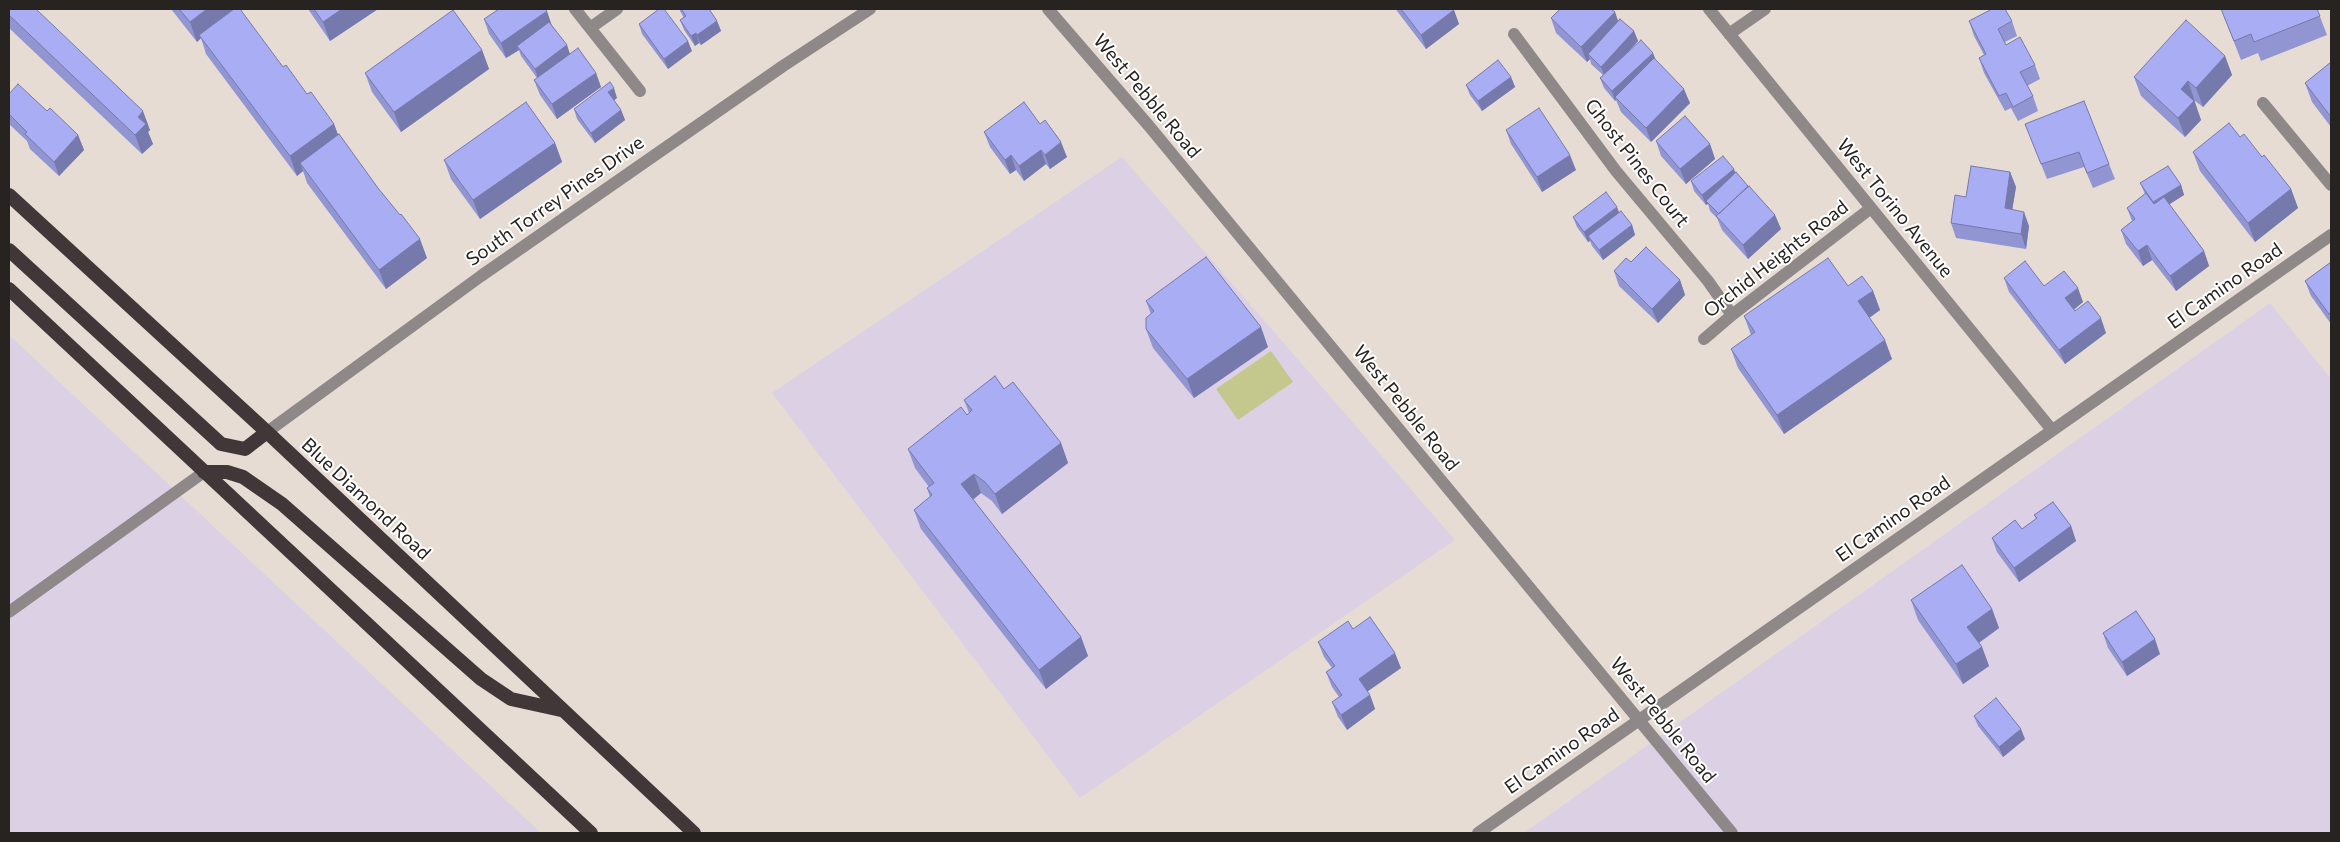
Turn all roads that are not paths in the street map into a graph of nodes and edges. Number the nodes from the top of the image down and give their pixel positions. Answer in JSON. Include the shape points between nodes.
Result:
{"nodes":[{"id":1,"x":575,"y":9,"type":"edge"},
{"id":2,"x":617,"y":9,"type":"edge"},
{"id":3,"x":870,"y":9,"type":"edge"},
{"id":4,"x":1048,"y":9,"type":"edge"},
{"id":5,"x":1709,"y":9,"type":"edge"},
{"id":6,"x":1765,"y":9,"type":"edge"},
{"id":7,"x":590,"y":28,"type":"junction"},
{"id":8,"x":1514,"y":34,"type":"dead end"},
{"id":9,"x":1729,"y":34,"type":"junction"},
{"id":10,"x":640,"y":91,"type":"dead end"},
{"id":11,"x":2263,"y":102,"type":"dead end"},
{"id":12,"x":2331,"y":185,"type":"edge"},
{"id":13,"x":9,"y":195,"type":"edge"},
{"id":14,"x":1871,"y":208,"type":"junction"},
{"id":15,"x":2331,"y":235,"type":"edge"},
{"id":16,"x":9,"y":250,"type":"edge"},
{"id":17,"x":9,"y":289,"type":"edge"},
{"id":18,"x":1732,"y":315,"type":"junction"},
{"id":19,"x":1704,"y":339,"type":"dead end"},
{"id":20,"x":2052,"y":430,"type":"junction"},
{"id":21,"x":267,"y":432,"type":"junction"},
{"id":22,"x":204,"y":472,"type":"junction"},
{"id":23,"x":9,"y":612,"type":"edge"},
{"id":24,"x":562,"y":710,"type":"junction"},
{"id":25,"x":1639,"y":720,"type":"junction"},
{"id":26,"x":591,"y":833,"type":"edge"},
{"id":27,"x":694,"y":833,"type":"edge"},
{"id":28,"x":1478,"y":833,"type":"edge"},
{"id":29,"x":1732,"y":833,"type":"edge"}],
"edges":[{"from":1,"to":7,"type":"street"},
{"from":2,"to":7,"type":"street"},
{"from":3,"to":21,"type":"street","name":"South Torrey Pines Drive","via":[[489,270]]},
{"from":4,"to":25,"type":"street","name":"West Pebble Road","via":[[1172,153]]},
{"from":5,"to":9,"type":"street","name":"West Torino Avenue"},
{"from":6,"to":9,"type":"street"},
{"from":7,"to":10,"type":"street"},
{"from":8,"to":18,"type":"street","name":"Ghost Pines Court","via":[[1616,171],[1708,281]]},
{"from":9,"to":14,"type":"street","name":"West Torino Avenue"},
{"from":11,"to":12,"type":"street"},
{"from":13,"to":21,"type":"highway","name":"Blue Diamond Road"},
{"from":14,"to":18,"type":"street","name":"Orchid Heights Road"},
{"from":14,"to":20,"type":"street","name":"West Torino Avenue"},
{"from":15,"to":20,"type":"street","name":"El Camino Road"},
{"from":16,"to":21,"type":"highway","via":[[221,444],[245,449]]},
{"from":17,"to":22,"type":"highway"},
{"from":18,"to":19,"type":"street","name":"Orchid Heights Road"},
{"from":20,"to":25,"type":"street","name":"El Camino Road"},
{"from":21,"to":24,"type":"highway","name":"Blue Diamond Road"},
{"from":22,"to":23,"type":"street"},
{"from":22,"to":24,"type":"highway","via":[[227,472],[243,477],[282,504],[481,679],[511,699]]},
{"from":22,"to":26,"type":"highway"},
{"from":24,"to":27,"type":"highway","name":"Blue Diamond Road"},
{"from":25,"to":28,"type":"street","name":"El Camino Road"},
{"from":25,"to":29,"type":"street","name":"West Pebble Road"}]}
